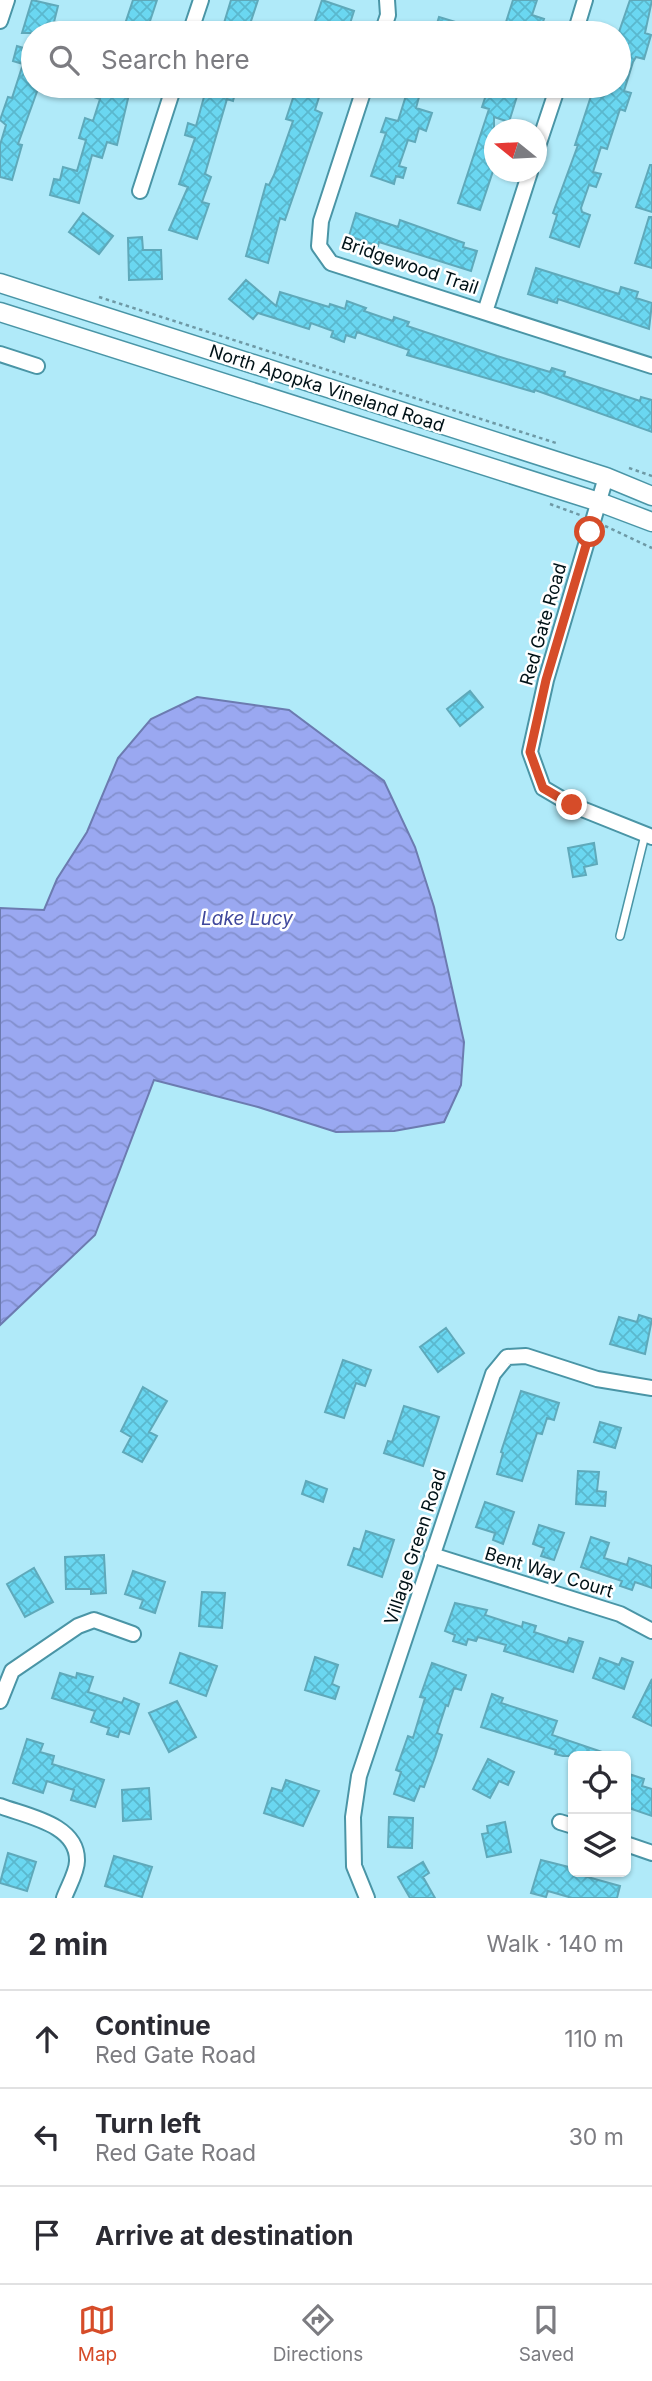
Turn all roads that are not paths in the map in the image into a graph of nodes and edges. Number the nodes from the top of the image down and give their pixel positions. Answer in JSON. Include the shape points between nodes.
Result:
{"nodes":[{"id":1,"x":7,"y":0,"type":"edge"},
{"id":2,"x":201,"y":0,"type":"edge"},
{"id":3,"x":387,"y":0,"type":"edge"},
{"id":4,"x":585,"y":0,"type":"edge"},
{"id":5,"x":0,"y":20,"type":"edge"},
{"id":6,"x":194,"y":21,"type":"edge"},
{"id":7,"x":386,"y":21,"type":"edge"},
{"id":8,"x":579,"y":21,"type":"edge"},
{"id":9,"x":170,"y":98,"type":"edge"},
{"id":10,"x":361,"y":98,"type":"edge"},
{"id":11,"x":554,"y":98,"type":"edge"},
{"id":12,"x":547,"y":121,"type":"edge"},
{"id":13,"x":527,"y":182,"type":"edge"},
{"id":14,"x":140,"y":191,"type":"dead end"},
{"id":15,"x":0,"y":283,"type":"edge"},
{"id":16,"x":0,"y":312,"type":"edge"},
{"id":17,"x":485,"y":312,"type":"junction"},
{"id":18,"x":0,"y":354,"type":"edge"},
{"id":19,"x":37,"y":366,"type":"dead end"},
{"id":20,"x":652,"y":366,"type":"edge"},
{"id":21,"x":606,"y":477,"type":"junction"},
{"id":22,"x":652,"y":496,"type":"edge"},
{"id":23,"x":599,"y":502,"type":"junction"},
{"id":24,"x":652,"y":522,"type":"edge"},
{"id":25,"x":649,"y":836,"type":"edge"},
{"id":26,"x":620,"y":936,"type":"dead end"},
{"id":27,"x":652,"y":1388,"type":"edge"},
{"id":28,"x":432,"y":1555,"type":"junction"},
{"id":29,"x":652,"y":1631,"type":"edge"},
{"id":30,"x":133,"y":1634,"type":"dead end"},
{"id":31,"x":1,"y":1693,"type":"edge"},
{"id":32,"x":0,"y":1807,"type":"edge"},
{"id":33,"x":631,"y":1846,"type":"edge"},
{"id":34,"x":652,"y":1853,"type":"edge"},
{"id":35,"x":64,"y":1898,"type":"edge"},
{"id":36,"x":367,"y":1898,"type":"edge"}],
"edges":[{"from":1,"to":5,"type":"street"},
{"from":2,"to":6,"type":"street"},
{"from":3,"to":7,"type":"street"},
{"from":4,"to":8,"type":"street"},
{"from":9,"to":14,"type":"street"},
{"from":10,"to":17,"type":"street","name":"Bridgewood Trail","via":[[321,221],[319,246],[331,262]]},
{"from":11,"to":12,"type":"street"},
{"from":13,"to":17,"type":"street"},
{"from":15,"to":21,"type":"street","name":"North Apopka Vineland Road"},
{"from":16,"to":23,"type":"street","name":"North Apopka Vineland Road"},
{"from":17,"to":20,"type":"street","name":"Bridgewood Trail"},
{"from":18,"to":19,"type":"street"},
{"from":21,"to":22,"type":"street","name":"North Apopka Vineland Road"},
{"from":21,"to":23,"type":"street","name":"Red Gate Road"},
{"from":23,"to":24,"type":"street","name":"North Apopka Vineland Road"},
{"from":23,"to":25,"type":"street","name":"Red Gate Road","via":[[546,680],[530,752],[543,788],[572,805]]},
{"from":25,"to":26,"type":"lane"},
{"from":27,"to":28,"type":"street","name":"Village Green Road","via":[[597,1379],[526,1356],[507,1357],[493,1374]]},
{"from":28,"to":29,"type":"street","name":"Bent Way Court","via":[[620,1614]]},
{"from":28,"to":36,"type":"street","name":"Village Green Road","via":[[359,1776],[352,1817],[354,1866]]},
{"from":30,"to":31,"type":"street","via":[[94,1620],[78,1626],[12,1671]]},
{"from":32,"to":35,"type":"street","via":[[55,1826],[70,1838],[78,1861]]},
{"from":33,"to":34,"type":"street"}]}
